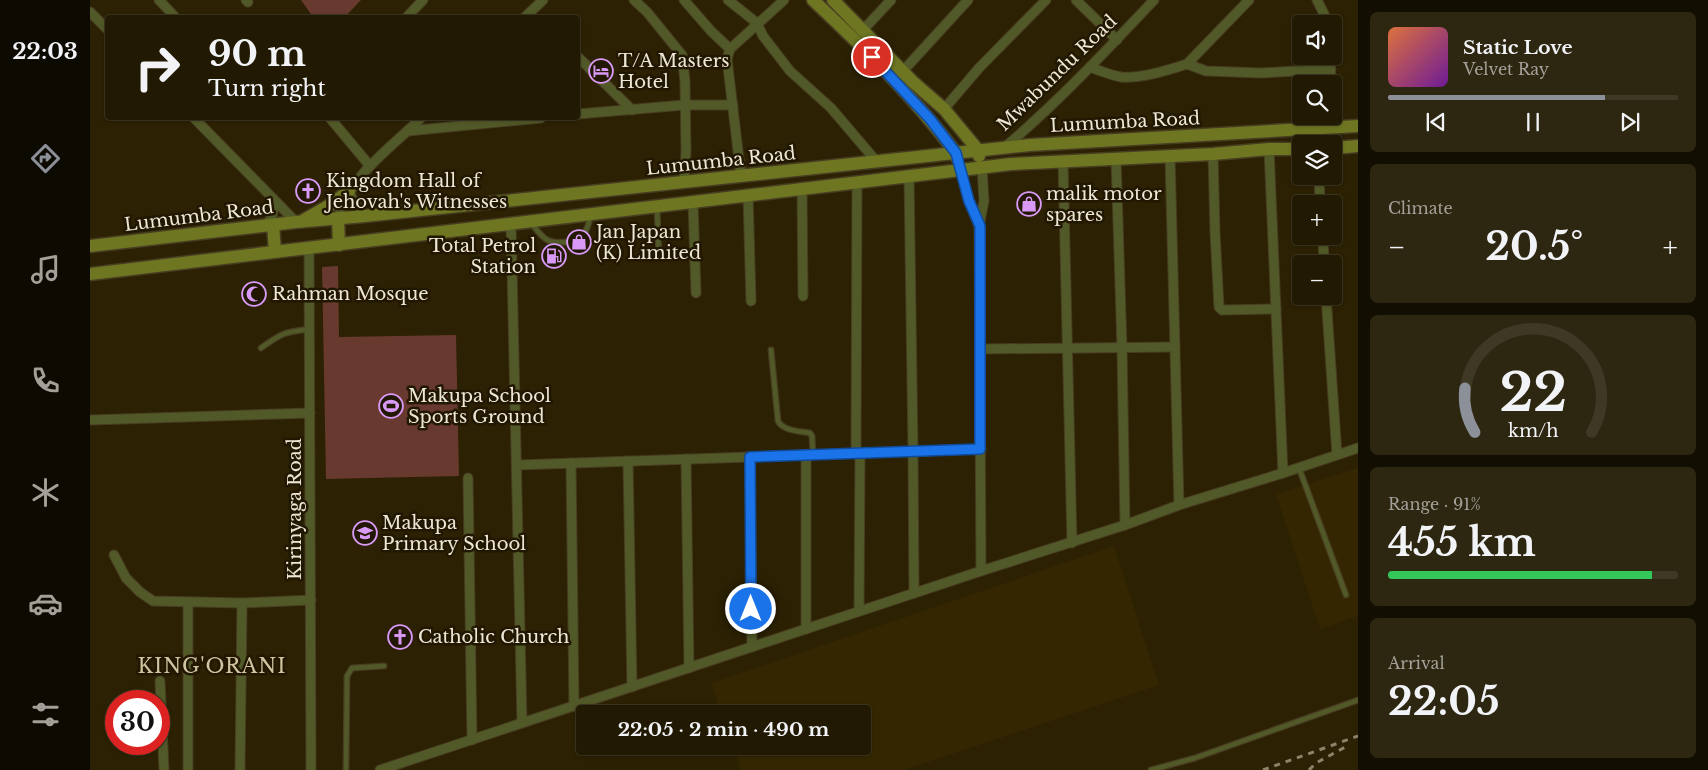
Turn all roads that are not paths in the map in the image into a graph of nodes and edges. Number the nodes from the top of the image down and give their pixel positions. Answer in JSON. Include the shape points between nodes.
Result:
{"nodes":[{"id":1,"x":159,"y":0,"type":"edge"},
{"id":2,"x":423,"y":0,"type":"edge"},
{"id":3,"x":544,"y":0,"type":"edge"},
{"id":4,"x":634,"y":0,"type":"edge"},
{"id":5,"x":684,"y":0,"type":"edge"},
{"id":6,"x":728,"y":0,"type":"edge"},
{"id":7,"x":784,"y":0,"type":"edge"},
{"id":8,"x":813,"y":0,"type":"edge"},
{"id":9,"x":833,"y":0,"type":"edge"},
{"id":10,"x":891,"y":0,"type":"edge"},
{"id":11,"x":968,"y":0,"type":"edge"},
{"id":12,"x":1046,"y":0,"type":"edge"},
{"id":13,"x":1076,"y":0,"type":"edge"},
{"id":14,"x":1154,"y":0,"type":"edge"},
{"id":15,"x":1249,"y":0,"type":"edge"},
{"id":16,"x":1317,"y":0,"type":"edge"},
{"id":17,"x":90,"y":12,"type":"edge"},
{"id":18,"x":173,"y":15,"type":"edge"},
{"id":19,"x":409,"y":15,"type":"edge"},
{"id":20,"x":530,"y":15,"type":"edge"},
{"id":21,"x":1324,"y":15,"type":"edge"},
{"id":22,"x":757,"y":23,"type":"junction"},
{"id":23,"x":105,"y":27,"type":"edge"},
{"id":24,"x":863,"y":30,"type":"junction"},
{"id":25,"x":1117,"y":40,"type":"junction"},
{"id":26,"x":730,"y":49,"type":"junction"},
{"id":27,"x":580,"y":59,"type":"edge"},
{"id":28,"x":1187,"y":64,"type":"junction"},
{"id":29,"x":1331,"y":65,"type":"edge"},
{"id":30,"x":1090,"y":67,"type":"junction"},
{"id":31,"x":1331,"y":69,"type":"junction"},
{"id":32,"x":903,"y":71,"type":"junction"},
{"id":33,"x":1331,"y":75,"type":"edge"},
{"id":34,"x":684,"y":105,"type":"junction"},
{"id":35,"x":733,"y":105,"type":"junction"},
{"id":36,"x":944,"y":109,"type":"junction"},
{"id":37,"x":632,"y":110,"type":"junction"},
{"id":38,"x":580,"y":114,"type":"edge"},
{"id":39,"x":196,"y":120,"type":"edge"},
{"id":40,"x":332,"y":120,"type":"edge"},
{"id":41,"x":419,"y":120,"type":"edge"},
{"id":42,"x":521,"y":120,"type":"edge"},
{"id":43,"x":1342,"y":123,"type":"edge"},
{"id":44,"x":1295,"y":125,"type":"edge"},
{"id":45,"x":1358,"y":126,"type":"edge"},
{"id":46,"x":408,"y":131,"type":"junction"},
{"id":47,"x":1358,"y":146,"type":"edge"},
{"id":48,"x":1342,"y":147,"type":"edge"},
{"id":49,"x":1004,"y":148,"type":"junction"},
{"id":50,"x":1292,"y":148,"type":"edge"},
{"id":51,"x":1269,"y":149,"type":"junction"},
{"id":52,"x":978,"y":150,"type":"junction"},
{"id":53,"x":956,"y":153,"type":"junction"},
{"id":54,"x":1213,"y":154,"type":"junction"},
{"id":55,"x":1170,"y":156,"type":"junction"},
{"id":56,"x":1116,"y":159,"type":"junction"},
{"id":57,"x":878,"y":162,"type":"junction"},
{"id":58,"x":1063,"y":162,"type":"junction"},
{"id":59,"x":370,"y":166,"type":"junction"},
{"id":60,"x":982,"y":168,"type":"junction"},
{"id":61,"x":960,"y":170,"type":"junction"},
{"id":62,"x":741,"y":176,"type":"junction"},
{"id":63,"x":909,"y":176,"type":"junction"},
{"id":64,"x":684,"y":182,"type":"junction"},
{"id":65,"x":857,"y":182,"type":"junction"},
{"id":66,"x":802,"y":189,"type":"junction"},
{"id":67,"x":349,"y":191,"type":"junction"},
{"id":68,"x":748,"y":196,"type":"junction"},
{"id":69,"x":275,"y":202,"type":"junction"},
{"id":70,"x":693,"y":202,"type":"junction"},
{"id":71,"x":657,"y":206,"type":"junction"},
{"id":72,"x":591,"y":214,"type":"junction"},
{"id":73,"x":364,"y":216,"type":"junction"},
{"id":74,"x":338,"y":218,"type":"junction"},
{"id":75,"x":530,"y":221,"type":"junction"},
{"id":76,"x":298,"y":222,"type":"junction"},
{"id":77,"x":511,"y":224,"type":"junction"},
{"id":78,"x":269,"y":225,"type":"junction"},
{"id":79,"x":980,"y":226,"type":"junction"},
{"id":80,"x":339,"y":245,"type":"junction"},
{"id":81,"x":90,"y":246,"type":"edge"},
{"id":82,"x":309,"y":248,"type":"junction"},
{"id":83,"x":275,"y":251,"type":"junction"},
{"id":84,"x":659,"y":257,"type":"dead end"},
{"id":85,"x":90,"y":274,"type":"edge"},
{"id":86,"x":696,"y":293,"type":"dead end"},
{"id":87,"x":803,"y":296,"type":"dead end"},
{"id":88,"x":751,"y":300,"type":"dead end"},
{"id":89,"x":1327,"y":305,"type":"edge"},
{"id":90,"x":1276,"y":308,"type":"junction"},
{"id":91,"x":310,"y":329,"type":"junction"},
{"id":92,"x":1175,"y":347,"type":"junction"},
{"id":93,"x":261,"y":348,"type":"dead end"},
{"id":94,"x":1067,"y":348,"type":"junction"},
{"id":95,"x":1122,"y":348,"type":"junction"},
{"id":96,"x":980,"y":349,"type":"junction"},
{"id":97,"x":771,"y":350,"type":"dead end"},
{"id":98,"x":310,"y":413,"type":"junction"},
{"id":99,"x":90,"y":420,"type":"edge"},
{"id":100,"x":1358,"y":448,"type":"edge"},
{"id":101,"x":980,"y":449,"type":"junction"},
{"id":102,"x":913,"y":451,"type":"junction"},
{"id":103,"x":858,"y":453,"type":"junction"},
{"id":104,"x":810,"y":455,"type":"junction"},
{"id":105,"x":1337,"y":455,"type":"junction"},
{"id":106,"x":750,"y":457,"type":"junction"},
{"id":107,"x":686,"y":459,"type":"junction"},
{"id":108,"x":628,"y":461,"type":"junction"},
{"id":109,"x":571,"y":463,"type":"junction"},
{"id":110,"x":517,"y":465,"type":"junction"},
{"id":111,"x":1298,"y":467,"type":"junction"},
{"id":112,"x":1283,"y":473,"type":"junction"},
{"id":113,"x":468,"y":478,"type":"dead end"},
{"id":114,"x":1180,"y":505,"type":"junction"},
{"id":115,"x":1125,"y":525,"type":"junction"},
{"id":116,"x":1072,"y":543,"type":"junction"},
{"id":117,"x":114,"y":554,"type":"dead end"},
{"id":118,"x":981,"y":571,"type":"junction"},
{"id":119,"x":914,"y":593,"type":"junction"},
{"id":120,"x":1346,"y":595,"type":"dead end"},
{"id":121,"x":311,"y":600,"type":"junction"},
{"id":122,"x":188,"y":603,"type":"junction"},
{"id":123,"x":242,"y":603,"type":"junction"},
{"id":124,"x":859,"y":611,"type":"junction"},
{"id":125,"x":806,"y":629,"type":"junction"},
{"id":126,"x":752,"y":647,"type":"junction"},
{"id":127,"x":384,"y":666,"type":"dead end"},
{"id":128,"x":689,"y":668,"type":"junction"},
{"id":129,"x":160,"y":681,"type":"dead end"},
{"id":130,"x":632,"y":686,"type":"junction"},
{"id":131,"x":1358,"y":700,"type":"edge"},
{"id":132,"x":574,"y":706,"type":"junction"},
{"id":133,"x":522,"y":723,"type":"junction"},
{"id":134,"x":472,"y":740,"type":"junction"},
{"id":135,"x":164,"y":770,"type":"edge"},
{"id":136,"x":188,"y":770,"type":"edge"},
{"id":137,"x":240,"y":770,"type":"edge"},
{"id":138,"x":311,"y":770,"type":"edge"},
{"id":139,"x":346,"y":770,"type":"edge"},
{"id":140,"x":380,"y":770,"type":"edge"},
{"id":141,"x":1151,"y":770,"type":"edge"}],
"edges":[{"from":1,"to":18,"type":"street"},
{"from":2,"to":19,"type":"street"},
{"from":3,"to":20,"type":"street"},
{"from":4,"to":34,"type":"street","via":[[682,55]]},
{"from":5,"to":26,"type":"street"},
{"from":6,"to":22,"type":"street"},
{"from":7,"to":22,"type":"street"},
{"from":8,"to":53,"type":"main road","via":[[930,119]]},
{"from":9,"to":24,"type":"main road"},
{"from":10,"to":24,"type":"street"},
{"from":11,"to":32,"type":"street"},
{"from":12,"to":36,"type":"street","via":[[978,68]]},
{"from":13,"to":25,"type":"street"},
{"from":14,"to":25,"type":"street","name":"Mwabundu Road"},
{"from":15,"to":28,"type":"street"},
{"from":16,"to":21,"type":"street"},
{"from":17,"to":23,"type":"street"},
{"from":22,"to":26,"type":"street"},
{"from":22,"to":57,"type":"street","via":[[790,71],[831,108]]},
{"from":24,"to":32,"type":"main road"},
{"from":25,"to":30,"type":"street","name":"Mwabundu Road"},
{"from":26,"to":35,"type":"street","via":[[727,59]]},
{"from":27,"to":37,"type":"street"},
{"from":28,"to":30,"type":"street","via":[[1132,77],[1108,74]]},
{"from":28,"to":31,"type":"street","via":[[1206,71]]},
{"from":29,"to":31,"type":"street"},
{"from":30,"to":49,"type":"street","name":"Mwabundu Road"},
{"from":31,"to":33,"type":"street"},
{"from":32,"to":36,"type":"main road"},
{"from":34,"to":35,"type":"street"},
{"from":34,"to":37,"type":"street"},
{"from":34,"to":64,"type":"street"},
{"from":35,"to":62,"type":"street"},
{"from":36,"to":52,"type":"main road"},
{"from":37,"to":38,"type":"street"},
{"from":39,"to":69,"type":"street"},
{"from":40,"to":59,"type":"street"},
{"from":41,"to":46,"type":"street"},
{"from":42,"to":46,"type":"street"},
{"from":43,"to":45,"type":"main road","name":"Lumumba Road"},
{"from":44,"to":49,"type":"main road","name":"Lumumba Road"},
{"from":46,"to":59,"type":"street"},
{"from":47,"to":48,"type":"main road"},
{"from":49,"to":52,"type":"main road","name":"Lumumba Road"},
{"from":50,"to":51,"type":"main road","name":"Lumumba Road"},
{"from":51,"to":54,"type":"main road","name":"Lumumba Road"},
{"from":51,"to":90,"type":"street"},
{"from":52,"to":53,"type":"main road","name":"Lumumba Road"},
{"from":52,"to":60,"type":"main road"},
{"from":53,"to":57,"type":"main road","name":"Lumumba Road"},
{"from":53,"to":61,"type":"main road"},
{"from":54,"to":55,"type":"main road","name":"Lumumba Road"},
{"from":54,"to":90,"type":"street","via":[[1219,307],[1222,310]]},
{"from":55,"to":56,"type":"main road","name":"Lumumba Road"},
{"from":55,"to":92,"type":"street"},
{"from":56,"to":58,"type":"main road","name":"Lumumba Road"},
{"from":56,"to":95,"type":"street"},
{"from":57,"to":62,"type":"main road","name":"Lumumba Road"},
{"from":58,"to":60,"type":"main road","name":"Lumumba Road"},
{"from":58,"to":94,"type":"street"},
{"from":59,"to":67,"type":"street"},
{"from":60,"to":61,"type":"main road","name":"Lumumba Road"},
{"from":60,"to":79,"type":"street","via":[[984,201]]},
{"from":61,"to":63,"type":"main road","name":"Lumumba Road"},
{"from":61,"to":79,"type":"street"},
{"from":62,"to":64,"type":"main road","name":"Lumumba Road"},
{"from":63,"to":65,"type":"main road","name":"Lumumba Road"},
{"from":63,"to":102,"type":"street"},
{"from":64,"to":73,"type":"main road","name":"Lumumba Road"},
{"from":65,"to":66,"type":"main road","name":"Lumumba Road"},
{"from":65,"to":103,"type":"street"},
{"from":66,"to":68,"type":"main road","name":"Lumumba Road"},
{"from":66,"to":87,"type":"street"},
{"from":67,"to":73,"type":"street"},
{"from":67,"to":74,"type":"street"},
{"from":67,"to":76,"type":"main road"},
{"from":68,"to":70,"type":"main road","name":"Lumumba Road"},
{"from":68,"to":88,"type":"street"},
{"from":69,"to":76,"type":"street"},
{"from":69,"to":78,"type":"street"},
{"from":70,"to":71,"type":"main road","name":"Lumumba Road"},
{"from":70,"to":86,"type":"street"},
{"from":71,"to":72,"type":"main road","name":"Lumumba Road"},
{"from":71,"to":84,"type":"lane"},
{"from":72,"to":75,"type":"main road","name":"Lumumba Road"},
{"from":72,"to":75,"type":"lane","via":[[586,232],[574,242],[547,240]]},
{"from":73,"to":74,"type":"main road","name":"Lumumba Road"},
{"from":74,"to":76,"type":"main road","name":"Lumumba Road"},
{"from":74,"to":80,"type":"main road"},
{"from":75,"to":77,"type":"main road","name":"Lumumba Road"},
{"from":76,"to":78,"type":"main road","name":"Lumumba Road"},
{"from":77,"to":80,"type":"main road","name":"Lumumba Road"},
{"from":77,"to":110,"type":"street"},
{"from":78,"to":81,"type":"main road","name":"Lumumba Road"},
{"from":78,"to":83,"type":"main road"},
{"from":79,"to":96,"type":"street"},
{"from":80,"to":82,"type":"main road","name":"Lumumba Road"},
{"from":82,"to":83,"type":"main road","name":"Lumumba Road"},
{"from":82,"to":91,"type":"street","name":"Kirinyaga Road"},
{"from":83,"to":85,"type":"main road","name":"Lumumba Road"},
{"from":89,"to":105,"type":"street"},
{"from":90,"to":112,"type":"street"},
{"from":91,"to":93,"type":"lane","via":[[278,335]]},
{"from":91,"to":98,"type":"street","name":"Kirinyaga Road"},
{"from":92,"to":95,"type":"street"},
{"from":92,"to":114,"type":"street"},
{"from":94,"to":95,"type":"street"},
{"from":94,"to":96,"type":"street"},
{"from":94,"to":116,"type":"street"},
{"from":95,"to":115,"type":"street"},
{"from":96,"to":101,"type":"street"},
{"from":97,"to":104,"type":"lane","via":[[780,426],[810,433]]},
{"from":98,"to":99,"type":"street"},
{"from":98,"to":121,"type":"street","name":"Kirinyaga Road"},
{"from":100,"to":105,"type":"street"},
{"from":101,"to":102,"type":"street"},
{"from":101,"to":118,"type":"street"},
{"from":102,"to":103,"type":"street"},
{"from":102,"to":119,"type":"street"},
{"from":103,"to":104,"type":"street"},
{"from":103,"to":124,"type":"street"},
{"from":104,"to":106,"type":"street"},
{"from":104,"to":125,"type":"street"},
{"from":105,"to":111,"type":"street"},
{"from":106,"to":107,"type":"street"},
{"from":106,"to":126,"type":"street"},
{"from":107,"to":108,"type":"street"},
{"from":107,"to":128,"type":"street"},
{"from":108,"to":109,"type":"street"},
{"from":108,"to":130,"type":"street"},
{"from":109,"to":110,"type":"street"},
{"from":109,"to":132,"type":"street"},
{"from":110,"to":133,"type":"street"},
{"from":111,"to":112,"type":"street"},
{"from":111,"to":120,"type":"lane"},
{"from":112,"to":114,"type":"street"},
{"from":113,"to":134,"type":"street"},
{"from":114,"to":115,"type":"street"},
{"from":115,"to":116,"type":"street"},
{"from":116,"to":118,"type":"street"},
{"from":117,"to":122,"type":"street","via":[[126,578],[153,601]]},
{"from":118,"to":119,"type":"street"},
{"from":119,"to":124,"type":"street"},
{"from":121,"to":123,"type":"street"},
{"from":121,"to":138,"type":"street","name":"Kirinyaga Road"},
{"from":122,"to":123,"type":"street"},
{"from":122,"to":136,"type":"street"},
{"from":123,"to":137,"type":"street"},
{"from":124,"to":125,"type":"street"},
{"from":125,"to":126,"type":"street"},
{"from":126,"to":128,"type":"street"},
{"from":127,"to":139,"type":"lane","via":[[352,668],[348,672]]},
{"from":128,"to":130,"type":"street"},
{"from":129,"to":135,"type":"street"},
{"from":130,"to":132,"type":"street"},
{"from":131,"to":141,"type":"lane","via":[[1196,758]]},
{"from":132,"to":133,"type":"street"},
{"from":133,"to":134,"type":"street"},
{"from":134,"to":140,"type":"street"}]}
